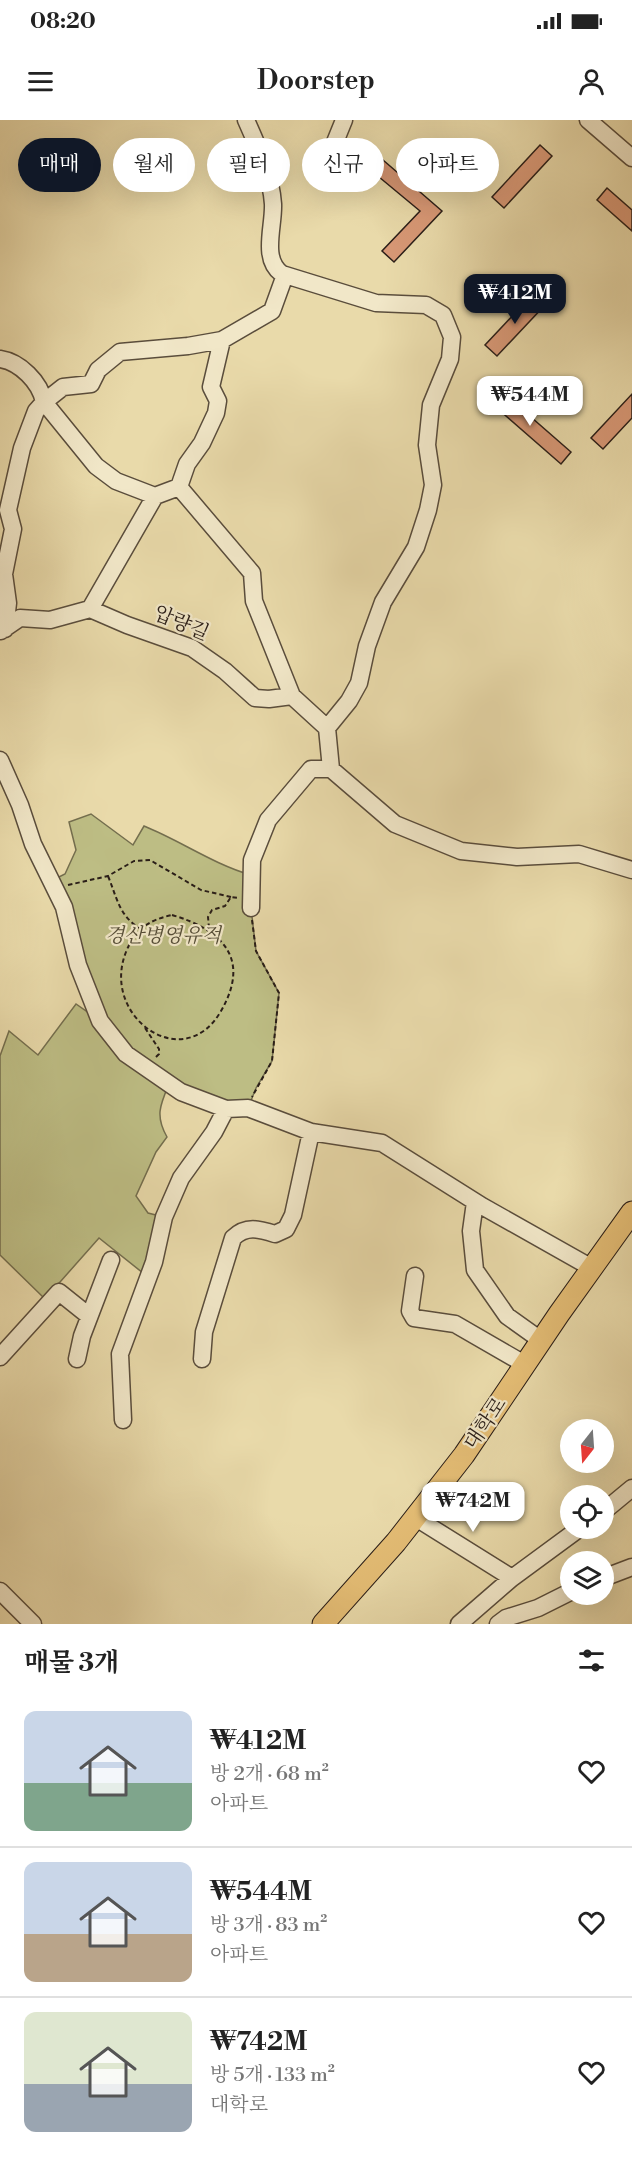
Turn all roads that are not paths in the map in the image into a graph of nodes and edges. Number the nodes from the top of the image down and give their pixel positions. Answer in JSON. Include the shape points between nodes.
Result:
{"nodes":[{"id":1,"x":246,"y":120,"type":"edge"},
{"id":2,"x":345,"y":120,"type":"edge"},
{"id":3,"x":588,"y":120,"type":"edge"},
{"id":4,"x":337,"y":138,"type":"edge"},
{"id":5,"x":632,"y":158,"type":"edge"},
{"id":6,"x":285,"y":275,"type":"junction"},
{"id":7,"x":222,"y":339,"type":"junction"},
{"id":8,"x":0,"y":359,"type":"edge"},
{"id":9,"x":44,"y":402,"type":"junction"},
{"id":10,"x":179,"y":487,"type":"junction"},
{"id":11,"x":155,"y":496,"type":"junction"},
{"id":12,"x":4,"y":509,"type":"edge"},
{"id":13,"x":90,"y":609,"type":"junction"},
{"id":14,"x":2,"y":630,"type":"edge"},
{"id":15,"x":292,"y":696,"type":"junction"},
{"id":16,"x":327,"y":728,"type":"junction"},
{"id":17,"x":0,"y":760,"type":"edge"},
{"id":18,"x":331,"y":769,"type":"junction"},
{"id":19,"x":632,"y":870,"type":"edge"},
{"id":20,"x":251,"y":904,"type":"road end"},
{"id":21,"x":226,"y":1109,"type":"junction"},
{"id":22,"x":311,"y":1132,"type":"junction"},
{"id":23,"x":476,"y":1202,"type":"junction"},
{"id":24,"x":632,"y":1212,"type":"edge"},
{"id":25,"x":111,"y":1260,"type":"dead end"},
{"id":26,"x":592,"y":1268,"type":"junction"},
{"id":27,"x":415,"y":1276,"type":"dead end"},
{"id":28,"x":89,"y":1316,"type":"junction"},
{"id":29,"x":542,"y":1341,"type":"junction"},
{"id":30,"x":0,"y":1357,"type":"edge"},
{"id":31,"x":77,"y":1359,"type":"dead end"},
{"id":32,"x":202,"y":1359,"type":"dead end"},
{"id":33,"x":526,"y":1365,"type":"junction"},
{"id":34,"x":123,"y":1420,"type":"dead end"},
{"id":35,"x":632,"y":1488,"type":"edge"},
{"id":36,"x":614,"y":1503,"type":"edge"},
{"id":37,"x":416,"y":1518,"type":"junction"},
{"id":38,"x":565,"y":1539,"type":"edge"},
{"id":39,"x":632,"y":1567,"type":"edge"},
{"id":40,"x":614,"y":1574,"type":"edge"},
{"id":41,"x":512,"y":1578,"type":"junction"},
{"id":42,"x":0,"y":1591,"type":"edge"},
{"id":43,"x":560,"y":1597,"type":"edge"},
{"id":44,"x":33,"y":1624,"type":"edge"},
{"id":45,"x":323,"y":1624,"type":"edge"},
{"id":46,"x":459,"y":1624,"type":"edge"},
{"id":47,"x":498,"y":1624,"type":"edge"}],
"edges":[{"from":1,"to":6,"type":"street","via":[[267,171],[273,204],[273,268]]},
{"from":2,"to":4,"type":"street"},
{"from":3,"to":5,"type":"street"},
{"from":6,"to":7,"type":"street","via":[[272,311]]},
{"from":6,"to":16,"type":"street","via":[[376,303],[426,305],[443,315],[452,337],[450,359],[431,405],[427,445],[433,485],[428,510],[416,547],[383,602],[359,683]]},
{"from":7,"to":9,"type":"street","via":[[120,352],[98,370],[91,384],[63,387]]},
{"from":7,"to":10,"type":"street","via":[[211,387],[218,401],[216,413],[187,464]]},
{"from":8,"to":9,"type":"street","via":[[12,361],[42,389]]},
{"from":9,"to":11,"type":"street","via":[[96,466],[116,481]]},
{"from":9,"to":12,"type":"street","via":[[36,411],[22,448]]},
{"from":10,"to":11,"type":"street"},
{"from":10,"to":15,"type":"street","via":[[252,573],[254,601]]},
{"from":11,"to":13,"type":"street"},
{"from":12,"to":14,"type":"street","via":[[12,529],[4,574],[8,603]]},
{"from":13,"to":14,"type":"street","via":[[50,620],[20,618]]},
{"from":13,"to":15,"type":"street","name":"압량길","via":[[192,648],[255,698]]},
{"from":15,"to":16,"type":"street"},
{"from":16,"to":18,"type":"street"},
{"from":17,"to":21,"type":"street","via":[[33,844],[56,886],[78,965],[100,1021],[126,1054],[181,1092]]},
{"from":18,"to":19,"type":"street","via":[[395,824],[461,851],[517,857],[579,854]]},
{"from":18,"to":20,"type":"street","via":[[311,769],[268,820],[252,860]]},
{"from":21,"to":22,"type":"street","via":[[248,1108]]},
{"from":21,"to":34,"type":"street","via":[[181,1178],[164,1217],[154,1262],[120,1354]]},
{"from":22,"to":23,"type":"street","via":[[382,1143]]},
{"from":22,"to":32,"type":"street","via":[[293,1215],[286,1229],[275,1234],[255,1228],[240,1230],[233,1238],[204,1332]]},
{"from":23,"to":26,"type":"street"},
{"from":23,"to":29,"type":"street","via":[[471,1231],[475,1270],[507,1317]]},
{"from":24,"to":26,"type":"main road","name":"대학로"},
{"from":25,"to":28,"type":"street"},
{"from":26,"to":29,"type":"main road","name":"대학로"},
{"from":27,"to":33,"type":"street","via":[[410,1311],[414,1318],[455,1324]]},
{"from":28,"to":30,"type":"street","via":[[59,1292]]},
{"from":28,"to":31,"type":"street"},
{"from":29,"to":33,"type":"main road","name":"대학로"},
{"from":33,"to":37,"type":"main road","name":"대학로"},
{"from":35,"to":36,"type":"street"},
{"from":37,"to":41,"type":"street"},
{"from":37,"to":45,"type":"main road","name":"대학로"},
{"from":38,"to":41,"type":"street"},
{"from":39,"to":40,"type":"street"},
{"from":41,"to":46,"type":"street"},
{"from":42,"to":44,"type":"street"},
{"from":43,"to":47,"type":"street"}]}
